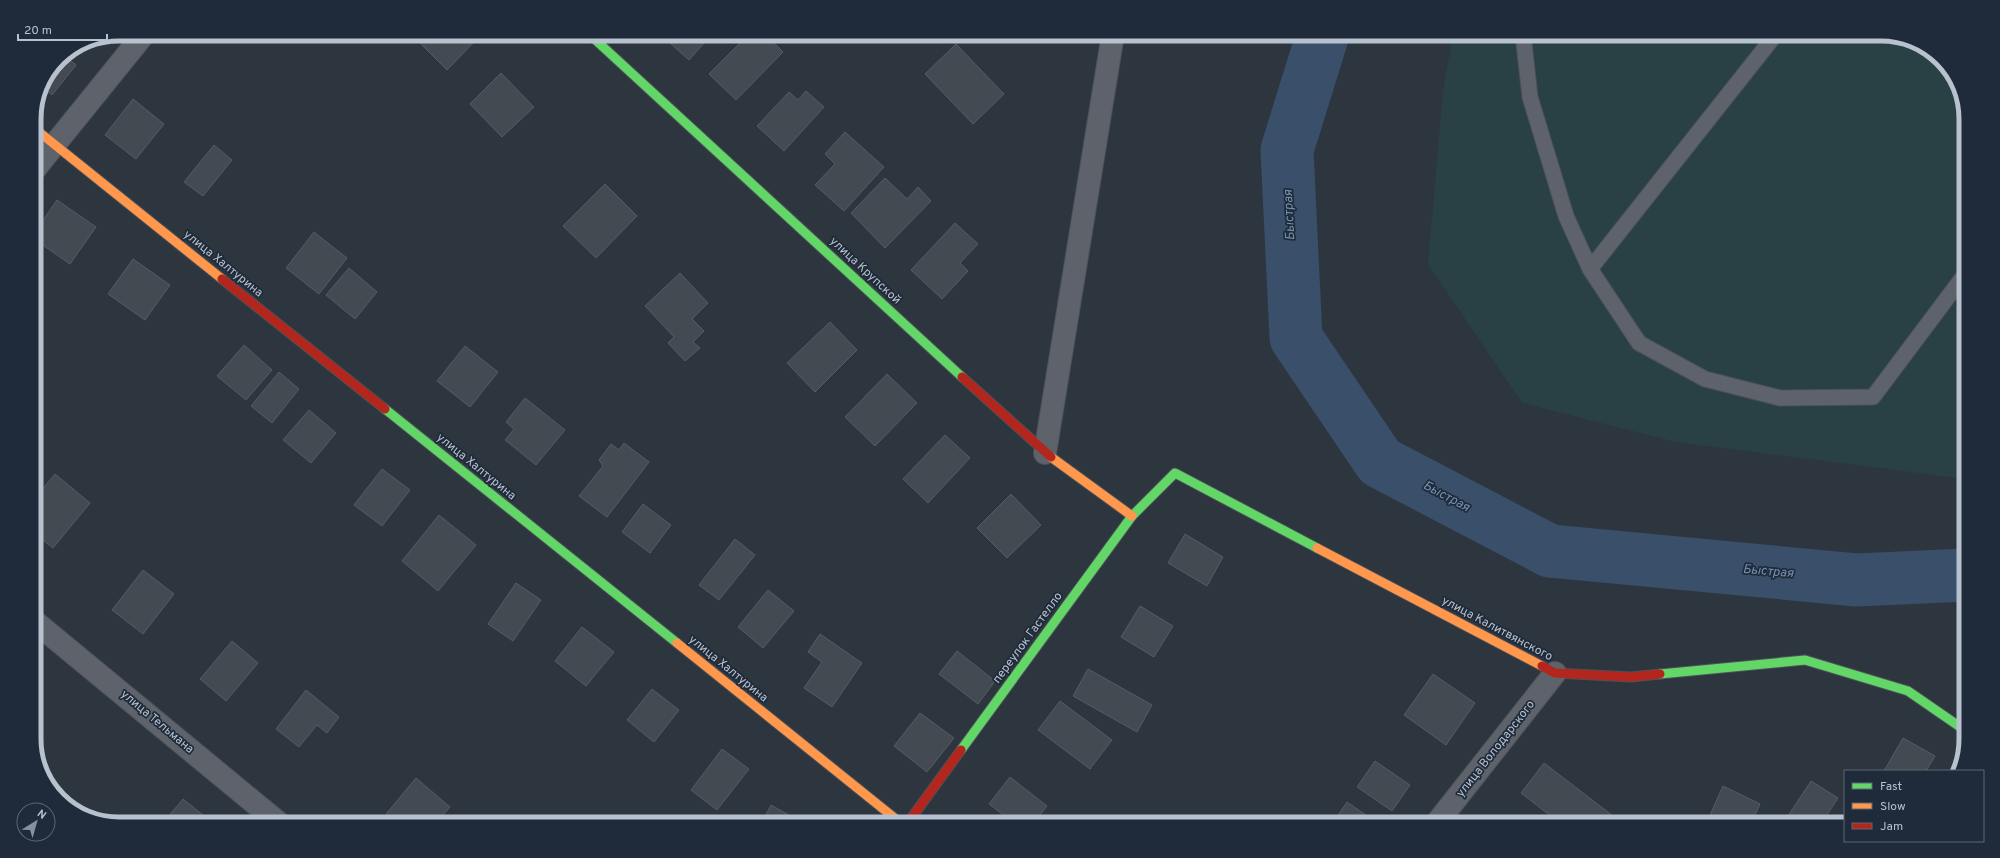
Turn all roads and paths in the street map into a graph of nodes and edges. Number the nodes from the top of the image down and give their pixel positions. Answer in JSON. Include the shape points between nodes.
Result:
{"nodes":[{"id":1,"x":138,"y":41,"type":"edge"},
{"id":2,"x":597,"y":41,"type":"edge"},
{"id":3,"x":1112,"y":41,"type":"edge"},
{"id":4,"x":1524,"y":41,"type":"edge"},
{"id":5,"x":1770,"y":41,"type":"edge"},
{"id":6,"x":41,"y":134,"type":"edge"},
{"id":7,"x":55,"y":145,"type":"junction"},
{"id":8,"x":41,"y":162,"type":"edge"},
{"id":9,"x":1590,"y":269,"type":"junction"},
{"id":10,"x":1959,"y":282,"type":"edge"},
{"id":11,"x":1045,"y":453,"type":"junction"},
{"id":12,"x":1175,"y":473,"type":"joint"},
{"id":13,"x":1132,"y":516,"type":"junction"},
{"id":14,"x":41,"y":627,"type":"edge"},
{"id":15,"x":1555,"y":673,"type":"junction"},
{"id":16,"x":1959,"y":726,"type":"edge"},
{"id":17,"x":272,"y":817,"type":"edge"},
{"id":18,"x":893,"y":817,"type":"edge"},
{"id":19,"x":912,"y":817,"type":"edge"},
{"id":20,"x":1442,"y":817,"type":"edge"}],
"edges":[{"from":1,"to":7,"type":"street"},
{"from":2,"to":11,"type":"street","name":"улица Крупской"},
{"from":3,"to":11,"type":"street"},
{"from":4,"to":9,"type":"lane","via":[[1530,97],[1566,216]]},
{"from":5,"to":9,"type":"lane"},
{"from":6,"to":7,"type":"street","name":"улица Халтурина"},
{"from":7,"to":8,"type":"street"},
{"from":7,"to":18,"type":"street","name":"улица Халтурина"},
{"from":9,"to":10,"type":"lane","via":[[1639,343],[1705,379],[1780,398],[1873,397]]},
{"from":11,"to":13,"type":"street","name":"улица Крупской"},
{"from":12,"to":13,"type":"street","name":"переулок Гастелло"},
{"from":12,"to":15,"type":"street","name":"улица Калитвянского"},
{"from":13,"to":19,"type":"street","name":"переулок Гастелло"},
{"from":14,"to":17,"type":"street","name":"улица Тельмана"},
{"from":15,"to":16,"type":"street","name":"улица Калитвянского","via":[[1631,677],[1805,660],[1908,691]]},
{"from":15,"to":20,"type":"street","name":"улица Володарского"}]}
